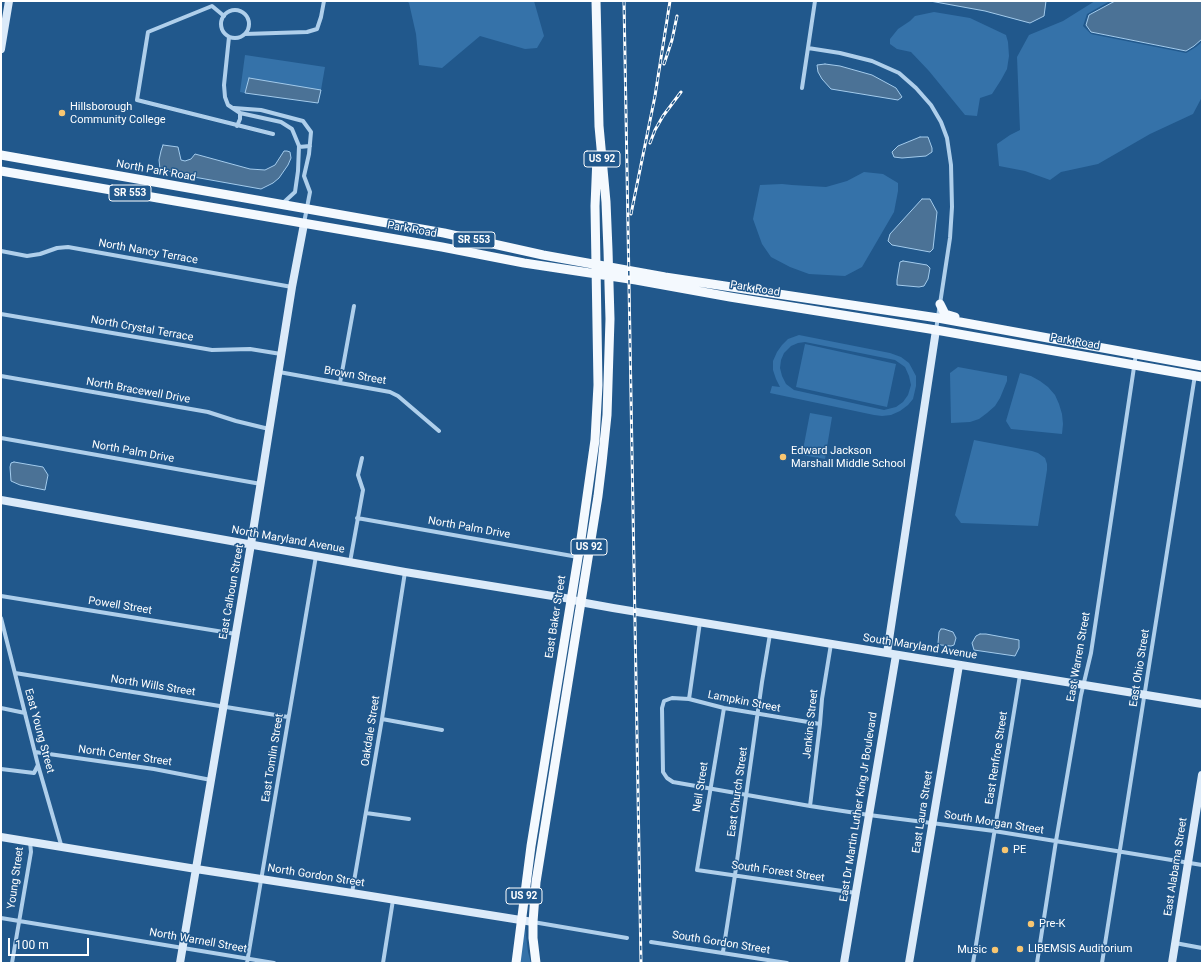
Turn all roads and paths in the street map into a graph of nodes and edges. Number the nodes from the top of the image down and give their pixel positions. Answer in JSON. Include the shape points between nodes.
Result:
{"nodes":[{"id":1,"x":9,"y":1,"type":"edge"},
{"id":2,"x":214,"y":1,"type":"edge"},
{"id":3,"x":324,"y":1,"type":"edge"},
{"id":4,"x":596,"y":1,"type":"edge"},
{"id":5,"x":815,"y":1,"type":"edge"},
{"id":6,"x":212,"y":6,"type":"junction"},
{"id":7,"x":224,"y":16,"type":"junction"},
{"id":8,"x":245,"y":34,"type":"junction"},
{"id":9,"x":229,"y":37,"type":"junction"},
{"id":10,"x":808,"y":48,"type":"junction"},
{"id":11,"x":1,"y":49,"type":"edge"},
{"id":12,"x":802,"y":88,"type":"dead end"},
{"id":13,"x":233,"y":108,"type":"junction"},
{"id":14,"x":240,"y":113,"type":"junction"},
{"id":15,"x":285,"y":116,"type":"junction"},
{"id":16,"x":284,"y":123,"type":"junction"},
{"id":17,"x":237,"y":126,"type":"junction"},
{"id":18,"x":599,"y":126,"type":"junction"},
{"id":19,"x":273,"y":134,"type":"dead end"},
{"id":20,"x":299,"y":146,"type":"junction"},
{"id":21,"x":310,"y":146,"type":"junction"},
{"id":22,"x":1,"y":155,"type":"edge"},
{"id":23,"x":1,"y":171,"type":"edge"},
{"id":24,"x":298,"y":175,"type":"junction"},
{"id":25,"x":304,"y":176,"type":"junction"},
{"id":26,"x":281,"y":205,"type":"junction"},
{"id":27,"x":307,"y":210,"type":"junction"},
{"id":28,"x":304,"y":224,"type":"junction"},
{"id":29,"x":1,"y":251,"type":"edge"},
{"id":30,"x":602,"y":271,"type":"junction"},
{"id":31,"x":292,"y":287,"type":"junction"},
{"id":32,"x":940,"y":304,"type":"junction"},
{"id":33,"x":354,"y":306,"type":"dead end"},
{"id":34,"x":1,"y":314,"type":"edge"},
{"id":35,"x":851,"y":317,"type":"junction"},
{"id":36,"x":938,"y":318,"type":"junction"},
{"id":37,"x":936,"y":330,"type":"junction"},
{"id":38,"x":1016,"y":332,"type":"junction"},
{"id":39,"x":1136,"y":353,"type":"junction"},
{"id":40,"x":281,"y":354,"type":"junction"},
{"id":41,"x":1134,"y":364,"type":"junction"},
{"id":42,"x":1202,"y":366,"type":"edge"},
{"id":43,"x":279,"y":372,"type":"junction"},
{"id":44,"x":1200,"y":374,"type":"edge"},
{"id":45,"x":1,"y":376,"type":"edge"},
{"id":46,"x":340,"y":383,"type":"junction"},
{"id":47,"x":270,"y":429,"type":"junction"},
{"id":48,"x":439,"y":431,"type":"dead end"},
{"id":49,"x":1,"y":438,"type":"edge"},
{"id":50,"x":362,"y":458,"type":"dead end"},
{"id":51,"x":261,"y":484,"type":"junction"},
{"id":52,"x":1,"y":500,"type":"edge"},
{"id":53,"x":357,"y":518,"type":"junction"},
{"id":54,"x":251,"y":544,"type":"junction"},
{"id":55,"x":316,"y":556,"type":"junction"},
{"id":56,"x":578,"y":557,"type":"junction"},
{"id":57,"x":350,"y":562,"type":"junction"},
{"id":58,"x":405,"y":572,"type":"junction"},
{"id":59,"x":1,"y":596,"type":"edge"},
{"id":60,"x":571,"y":599,"type":"junction"},
{"id":61,"x":580,"y":602,"type":"junction"},
{"id":62,"x":1,"y":618,"type":"edge"},
{"id":63,"x":700,"y":622,"type":"junction"},
{"id":64,"x":236,"y":634,"type":"junction"},
{"id":65,"x":770,"y":634,"type":"junction"},
{"id":66,"x":831,"y":644,"type":"junction"},
{"id":67,"x":886,"y":653,"type":"junction"},
{"id":68,"x":896,"y":655,"type":"junction"},
{"id":69,"x":959,"y":665,"type":"junction"},
{"id":70,"x":15,"y":673,"type":"junction"},
{"id":71,"x":1020,"y":675,"type":"junction"},
{"id":72,"x":558,"y":678,"type":"junction"},
{"id":73,"x":568,"y":679,"type":"junction"},
{"id":74,"x":1083,"y":684,"type":"junction"},
{"id":75,"x":1145,"y":694,"type":"junction"},
{"id":76,"x":689,"y":699,"type":"junction"},
{"id":77,"x":1202,"y":704,"type":"edge"},
{"id":78,"x":224,"y":707,"type":"junction"},
{"id":79,"x":1,"y":708,"type":"edge"},
{"id":80,"x":724,"y":708,"type":"junction"},
{"id":81,"x":25,"y":713,"type":"junction"},
{"id":82,"x":758,"y":714,"type":"junction"},
{"id":83,"x":288,"y":717,"type":"junction"},
{"id":84,"x":382,"y":719,"type":"junction"},
{"id":85,"x":820,"y":724,"type":"junction"},
{"id":86,"x":442,"y":730,"type":"dead end"},
{"id":87,"x":35,"y":752,"type":"junction"},
{"id":88,"x":38,"y":765,"type":"junction"},
{"id":89,"x":544,"y":768,"type":"junction"},
{"id":90,"x":1,"y":769,"type":"edge"},
{"id":91,"x":554,"y":770,"type":"junction"},
{"id":92,"x":1202,"y":775,"type":"edge"},
{"id":93,"x":667,"y":778,"type":"joint"},
{"id":94,"x":211,"y":780,"type":"junction"},
{"id":95,"x":710,"y":789,"type":"junction"},
{"id":96,"x":746,"y":795,"type":"junction"},
{"id":97,"x":810,"y":806,"type":"junction"},
{"id":98,"x":366,"y":813,"type":"junction"},
{"id":99,"x":869,"y":815,"type":"junction"},
{"id":100,"x":410,"y":820,"type":"dead end"},
{"id":101,"x":933,"y":823,"type":"junction"},
{"id":102,"x":994,"y":831,"type":"junction"},
{"id":103,"x":1,"y":837,"type":"edge"},
{"id":104,"x":1056,"y":841,"type":"junction"},
{"id":105,"x":30,"y":842,"type":"junction"},
{"id":106,"x":531,"y":846,"type":"junction"},
{"id":107,"x":62,"y":848,"type":"junction"},
{"id":108,"x":541,"y":848,"type":"junction"},
{"id":109,"x":1118,"y":852,"type":"junction"},
{"id":110,"x":1188,"y":863,"type":"junction"},
{"id":111,"x":1202,"y":865,"type":"edge"},
{"id":112,"x":196,"y":869,"type":"junction"},
{"id":113,"x":697,"y":870,"type":"joint"},
{"id":114,"x":736,"y":875,"type":"junction"},
{"id":115,"x":262,"y":879,"type":"junction"},
{"id":116,"x":352,"y":893,"type":"junction"},
{"id":117,"x":856,"y":893,"type":"junction"},
{"id":118,"x":393,"y":899,"type":"junction"},
{"id":119,"x":1,"y":918,"type":"edge"},
{"id":120,"x":19,"y":920,"type":"junction"},
{"id":121,"x":522,"y":921,"type":"junction"},
{"id":122,"x":533,"y":922,"type":"junction"},
{"id":123,"x":627,"y":938,"type":"dead end"},
{"id":124,"x":651,"y":942,"type":"dead end"},
{"id":125,"x":1175,"y":943,"type":"junction"},
{"id":126,"x":183,"y":947,"type":"junction"},
{"id":127,"x":1202,"y":948,"type":"edge"},
{"id":128,"x":723,"y":952,"type":"junction"},
{"id":129,"x":756,"y":958,"type":"junction"},
{"id":130,"x":248,"y":961,"type":"edge"},
{"id":131,"x":12,"y":963,"type":"edge"},
{"id":132,"x":180,"y":963,"type":"edge"},
{"id":133,"x":274,"y":963,"type":"edge"},
{"id":134,"x":383,"y":963,"type":"edge"},
{"id":135,"x":516,"y":963,"type":"edge"},
{"id":136,"x":536,"y":963,"type":"edge"},
{"id":137,"x":755,"y":963,"type":"edge"},
{"id":138,"x":787,"y":963,"type":"edge"},
{"id":139,"x":844,"y":963,"type":"edge"},
{"id":140,"x":909,"y":963,"type":"edge"},
{"id":141,"x":973,"y":963,"type":"edge"},
{"id":142,"x":1037,"y":963,"type":"edge"},
{"id":143,"x":1102,"y":963,"type":"edge"},
{"id":144,"x":1172,"y":963,"type":"edge"}],
"edges":[{"from":1,"to":11,"type":"street"},
{"from":2,"to":6,"type":"street"},
{"from":3,"to":8,"type":"street","via":[[317,29],[307,32]]},
{"from":4,"to":18,"type":"main road","number":"US 92"},
{"from":5,"to":10,"type":"street"},
{"from":6,"to":7,"type":"street"},
{"from":6,"to":17,"type":"street","via":[[148,32],[137,100]]},
{"from":7,"to":8,"type":"street","via":[[233,11],[245,15],[249,23]]},
{"from":7,"to":9,"type":"street","via":[[221,23],[223,32]]},
{"from":8,"to":9,"type":"street","via":[[235,38]]},
{"from":9,"to":13,"type":"street","via":[[224,86],[228,105]]},
{"from":10,"to":12,"type":"street"},
{"from":10,"to":32,"type":"street","via":[[872,61],[899,73],[916,88],[941,122],[947,138],[951,165],[952,207]]},
{"from":13,"to":14,"type":"street"},
{"from":13,"to":15,"type":"street","via":[[260,110]]},
{"from":14,"to":16,"type":"street"},
{"from":14,"to":17,"type":"street"},
{"from":15,"to":16,"type":"street"},
{"from":15,"to":21,"type":"street","via":[[303,121],[311,132]]},
{"from":16,"to":20,"type":"street","via":[[292,129]]},
{"from":17,"to":19,"type":"street"},
{"from":18,"to":30,"type":"main road","number":"US 92","via":[[606,202]]},
{"from":18,"to":30,"type":"main road","number":"US 92","via":[[595,206]]},
{"from":20,"to":21,"type":"street"},
{"from":20,"to":24,"type":"street"},
{"from":21,"to":25,"type":"street"},
{"from":22,"to":26,"type":"main road","name":"North Park Road","number":"SR 553"},
{"from":23,"to":28,"type":"main road","number":"SR 553"},
{"from":24,"to":25,"type":"street"},
{"from":24,"to":26,"type":"street","via":[[295,192]]},
{"from":25,"to":27,"type":"street","via":[[310,192]]},
{"from":26,"to":27,"type":"main road","name":"North Park Road","number":"SR 553"},
{"from":27,"to":28,"type":"street"},
{"from":27,"to":30,"type":"main road","name":"Park Road","number":"SR 553","via":[[444,233]]},
{"from":28,"to":30,"type":"main road","name":"Park Road","number":"SR 553","via":[[524,262]]},
{"from":28,"to":31,"type":"street","name":"East Calhoun Street"},
{"from":29,"to":31,"type":"street","name":"North Nancy Terrace","via":[[27,256],[68,247]]},
{"from":30,"to":35,"type":"main road","name":"Park Road","via":[[730,297]]},
{"from":30,"to":36,"type":"main road","name":"Park Road","via":[[664,277]]},
{"from":30,"to":56,"type":"main road","name":"East Baker Street","number":"US 92","via":[[597,415]]},
{"from":30,"to":61,"type":"main road","name":"East Baker Street","number":"US 92","via":[[609,346],[607,415]]},
{"from":31,"to":40,"type":"street","name":"East Calhoun Street"},
{"from":32,"to":36,"type":"street"},
{"from":32,"to":38,"type":"main road","via":[[945,314],[953,317]]},
{"from":33,"to":46,"type":"street"},
{"from":34,"to":40,"type":"street","name":"North Crystal Terrace","via":[[212,350],[250,349]]},
{"from":35,"to":36,"type":"main road","via":[[860,314],[922,324]]},
{"from":35,"to":37,"type":"main road","name":"Park Road"},
{"from":36,"to":37,"type":"street"},
{"from":36,"to":38,"type":"main road","name":"Park Road"},
{"from":37,"to":38,"type":"main road","via":[[953,326]]},
{"from":37,"to":41,"type":"main road","name":"Park Road"},
{"from":37,"to":67,"type":"street"},
{"from":38,"to":39,"type":"main road","name":"Park Road"},
{"from":39,"to":41,"type":"street","name":"East Warren Street"},
{"from":39,"to":42,"type":"main road","name":"Park Road"},
{"from":40,"to":43,"type":"street","name":"East Calhoun Street"},
{"from":41,"to":44,"type":"main road","name":"Park Road"},
{"from":41,"to":74,"type":"street","name":"East Warren Street","via":[[1090,653]]},
{"from":43,"to":46,"type":"street","name":"Brown Street"},
{"from":43,"to":47,"type":"street","name":"East Calhoun Street"},
{"from":44,"to":75,"type":"street","name":"East Ohio Street"},
{"from":45,"to":47,"type":"street","name":"North Bracewell Drive","via":[[208,412]]},
{"from":46,"to":48,"type":"street","name":"Brown Street","via":[[390,392]]},
{"from":47,"to":51,"type":"street","name":"East Calhoun Street"},
{"from":49,"to":51,"type":"street","name":"North Palm Drive"},
{"from":50,"to":53,"type":"street","via":[[358,475],[363,490]]},
{"from":51,"to":54,"type":"street","name":"East Calhoun Street"},
{"from":52,"to":54,"type":"street","name":"North Maryland Avenue"},
{"from":53,"to":56,"type":"street","name":"North Palm Drive"},
{"from":53,"to":57,"type":"street"},
{"from":54,"to":55,"type":"street","name":"North Maryland Avenue"},
{"from":54,"to":64,"type":"street","name":"East Calhoun Street"},
{"from":55,"to":57,"type":"street","name":"North Maryland Avenue"},
{"from":55,"to":83,"type":"street","name":"East Tomlin Street"},
{"from":56,"to":60,"type":"main road","name":"East Baker Street","number":"US 92"},
{"from":57,"to":58,"type":"street","name":"North Maryland Avenue"},
{"from":58,"to":60,"type":"street","name":"North Maryland Avenue"},
{"from":58,"to":84,"type":"street","name":"Oakdale Street"},
{"from":59,"to":64,"type":"street","name":"Powell Street"},
{"from":60,"to":61,"type":"street","name":"North Maryland Avenue"},
{"from":60,"to":72,"type":"main road","name":"East Baker Street","number":"US 92"},
{"from":61,"to":63,"type":"street","name":"South Maryland Avenue"},
{"from":61,"to":73,"type":"main road","name":"East Baker Street","number":"US 92"},
{"from":62,"to":70,"type":"street","name":"East Young Street"},
{"from":63,"to":65,"type":"street","name":"South Maryland Avenue"},
{"from":63,"to":76,"type":"street"},
{"from":64,"to":78,"type":"street","name":"East Calhoun Street"},
{"from":65,"to":66,"type":"street","name":"South Maryland Avenue"},
{"from":65,"to":82,"type":"street","name":"East Church Street"},
{"from":66,"to":67,"type":"street","name":"South Maryland Avenue"},
{"from":66,"to":85,"type":"street","name":"Jenkins Street"},
{"from":67,"to":68,"type":"street","name":"South Maryland Avenue"},
{"from":68,"to":69,"type":"street","name":"South Maryland Avenue"},
{"from":68,"to":99,"type":"street","name":"East Dr Martin Luther King Jr Boulevard"},
{"from":69,"to":71,"type":"street","name":"South Maryland Avenue"},
{"from":69,"to":101,"type":"street","name":"East Laura Street"},
{"from":70,"to":78,"type":"street","name":"North Wills Street"},
{"from":70,"to":81,"type":"street","name":"East Young Street"},
{"from":71,"to":74,"type":"street","name":"South Maryland Avenue"},
{"from":71,"to":102,"type":"street","name":"East Renfroe Street"},
{"from":72,"to":73,"type":"street"},
{"from":72,"to":89,"type":"main road","name":"East Baker Street","number":"US 92"},
{"from":73,"to":91,"type":"main road","name":"East Baker Street","number":"US 92"},
{"from":74,"to":75,"type":"street","name":"South Maryland Avenue"},
{"from":74,"to":104,"type":"street","name":"East Warren Street"},
{"from":75,"to":77,"type":"street","name":"South Maryland Avenue"},
{"from":75,"to":109,"type":"street","name":"East Ohio Street"},
{"from":76,"to":80,"type":"street","name":"Lampkin Street"},
{"from":76,"to":93,"type":"street","name":"Lampkin Street","via":[[672,698],[664,701],[662,708],[663,772]]},
{"from":78,"to":83,"type":"street","name":"North Wills Street"},
{"from":78,"to":94,"type":"street","name":"East Calhoun Street"},
{"from":79,"to":81,"type":"street"},
{"from":80,"to":82,"type":"street","name":"Lampkin Street"},
{"from":80,"to":95,"type":"street","name":"Neil Street"},
{"from":81,"to":87,"type":"street","name":"East Young Street"},
{"from":82,"to":85,"type":"street","name":"Lampkin Street"},
{"from":82,"to":96,"type":"street","name":"East Church Street"},
{"from":83,"to":115,"type":"street","name":"East Tomlin Street"},
{"from":84,"to":86,"type":"street"},
{"from":84,"to":98,"type":"street","name":"Oakdale Street"},
{"from":85,"to":97,"type":"street","name":"Jenkins Street"},
{"from":87,"to":88,"type":"street","name":"East Young Street"},
{"from":87,"to":94,"type":"street","name":"North Center Street"},
{"from":88,"to":90,"type":"street","via":[[34,773]]},
{"from":88,"to":107,"type":"street","name":"East Young Street"},
{"from":89,"to":91,"type":"street"},
{"from":89,"to":106,"type":"main road","name":"East Baker Street","number":"US 92"},
{"from":91,"to":108,"type":"main road","name":"East Baker Street","number":"US 92"},
{"from":92,"to":110,"type":"street","name":"East Alabama Street"},
{"from":93,"to":95,"type":"street","name":"South Morgan Street","via":[[673,782]]},
{"from":94,"to":112,"type":"street","name":"East Calhoun Street"},
{"from":95,"to":96,"type":"street","name":"South Morgan Street"},
{"from":95,"to":113,"type":"street","name":"Neil Street"},
{"from":96,"to":97,"type":"street","name":"South Morgan Street"},
{"from":96,"to":114,"type":"street","name":"East Church Street"},
{"from":97,"to":99,"type":"street","name":"South Morgan Street"},
{"from":98,"to":100,"type":"street"},
{"from":98,"to":116,"type":"street","name":"Oakdale Street"},
{"from":99,"to":101,"type":"street","name":"South Morgan Street"},
{"from":99,"to":117,"type":"street","name":"East Dr Martin Luther King Jr Boulevard"},
{"from":101,"to":102,"type":"street","name":"South Morgan Street"},
{"from":101,"to":140,"type":"street","name":"East Laura Street"},
{"from":102,"to":104,"type":"street","name":"South Morgan Street"},
{"from":102,"to":141,"type":"street","name":"East Renfroe Street"},
{"from":103,"to":105,"type":"street","name":"North Gordon Street"},
{"from":104,"to":109,"type":"street","name":"South Morgan Street"},
{"from":104,"to":142,"type":"street","name":"East Warren Street"},
{"from":105,"to":107,"type":"street","name":"North Gordon Street"},
{"from":105,"to":120,"type":"street","name":"Young Street","via":[[31,852]]},
{"from":106,"to":108,"type":"street"},
{"from":106,"to":121,"type":"main road","name":"East Baker Street","number":"US 92"},
{"from":107,"to":112,"type":"street","name":"North Gordon Street"},
{"from":108,"to":122,"type":"main road","name":"East Baker Street","number":"US 92"},
{"from":109,"to":110,"type":"street","name":"South Morgan Street"},
{"from":109,"to":143,"type":"street","name":"East Ohio Street"},
{"from":110,"to":111,"type":"street","name":"South Morgan Street"},
{"from":110,"to":125,"type":"street","name":"East Alabama Street"},
{"from":112,"to":115,"type":"street","name":"North Gordon Street"},
{"from":112,"to":126,"type":"street","name":"East Calhoun Street"},
{"from":113,"to":114,"type":"street","name":"South Forest Street"},
{"from":114,"to":117,"type":"street","name":"South Forest Street"},
{"from":114,"to":128,"type":"street","name":"East Church Street"},
{"from":115,"to":116,"type":"street","name":"North Gordon Street"},
{"from":115,"to":130,"type":"street","name":"East Tomlin Street"},
{"from":116,"to":118,"type":"street","name":"North Gordon Street"},
{"from":117,"to":139,"type":"street","name":"East Dr Martin Luther King Jr Boulevard"},
{"from":118,"to":121,"type":"street","name":"North Gordon Street"},
{"from":118,"to":134,"type":"street"},
{"from":119,"to":120,"type":"street","name":"North Warnell Street"},
{"from":120,"to":126,"type":"street","name":"North Warnell Street"},
{"from":120,"to":131,"type":"street","name":"Young Street"},
{"from":121,"to":122,"type":"street","name":"North Gordon Street"},
{"from":121,"to":135,"type":"main road","name":"East Baker Street","number":"US 92"},
{"from":122,"to":123,"type":"street","name":"North Gordon Street"},
{"from":122,"to":136,"type":"main road","number":"US 92"},
{"from":124,"to":128,"type":"street","name":"South Gordon Street"},
{"from":125,"to":127,"type":"street"},
{"from":125,"to":144,"type":"street","name":"East Alabama Street"},
{"from":126,"to":130,"type":"street","name":"North Warnell Street"},
{"from":126,"to":132,"type":"street","name":"East Calhoun Street"},
{"from":128,"to":129,"type":"street","name":"South Gordon Street"},
{"from":129,"to":137,"type":"street"},
{"from":129,"to":138,"type":"street","name":"South Gordon Street"},
{"from":130,"to":133,"type":"street","name":"North Warnell Street"}]}
